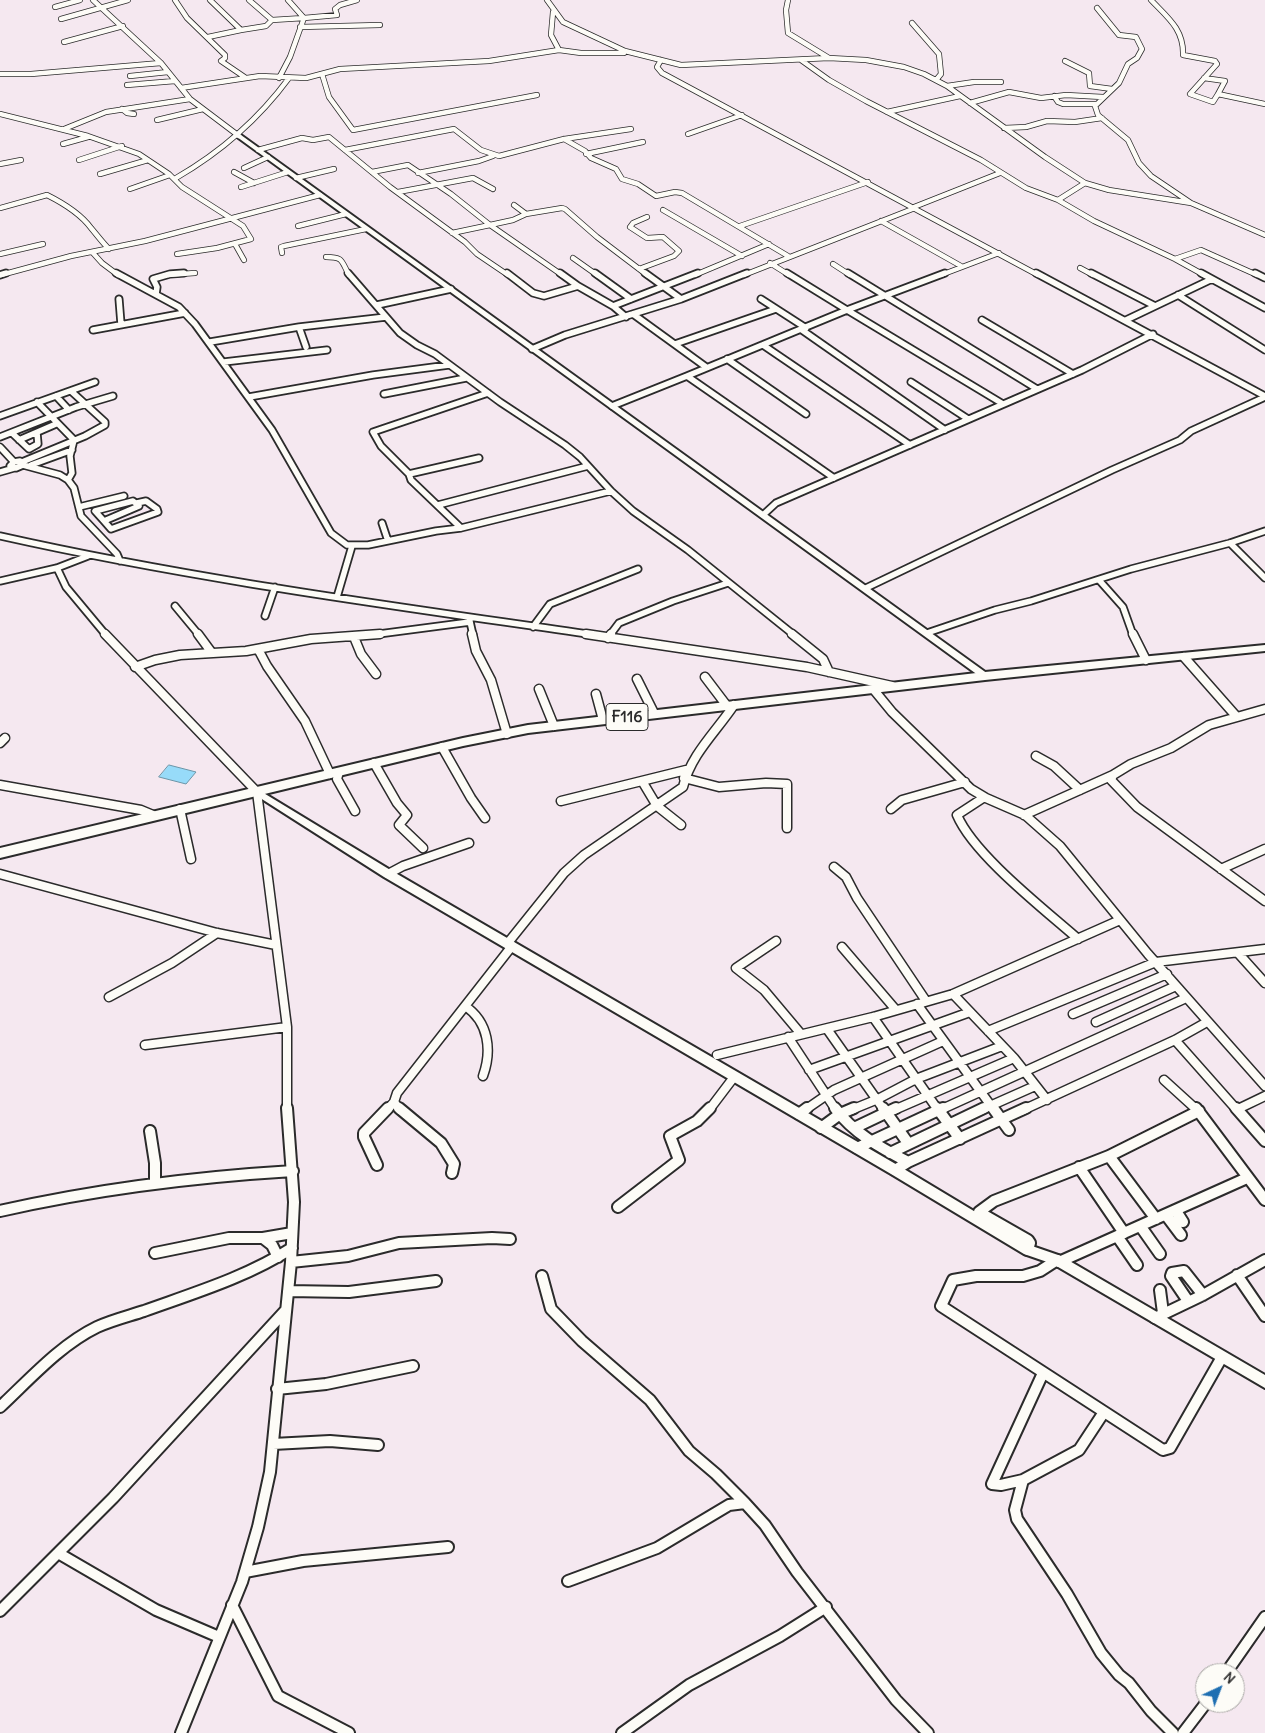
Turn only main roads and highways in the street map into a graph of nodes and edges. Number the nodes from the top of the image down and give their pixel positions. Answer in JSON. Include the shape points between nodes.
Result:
{"nodes":[{"id":1,"x":1265,"y":648,"type":"edge"},
{"id":2,"x":0,"y":853,"type":"edge"}],
"edges":[{"from":1,"to":2,"type":"main road","number":"F116","via":[[986,676],[554,726],[442,747]]}]}
